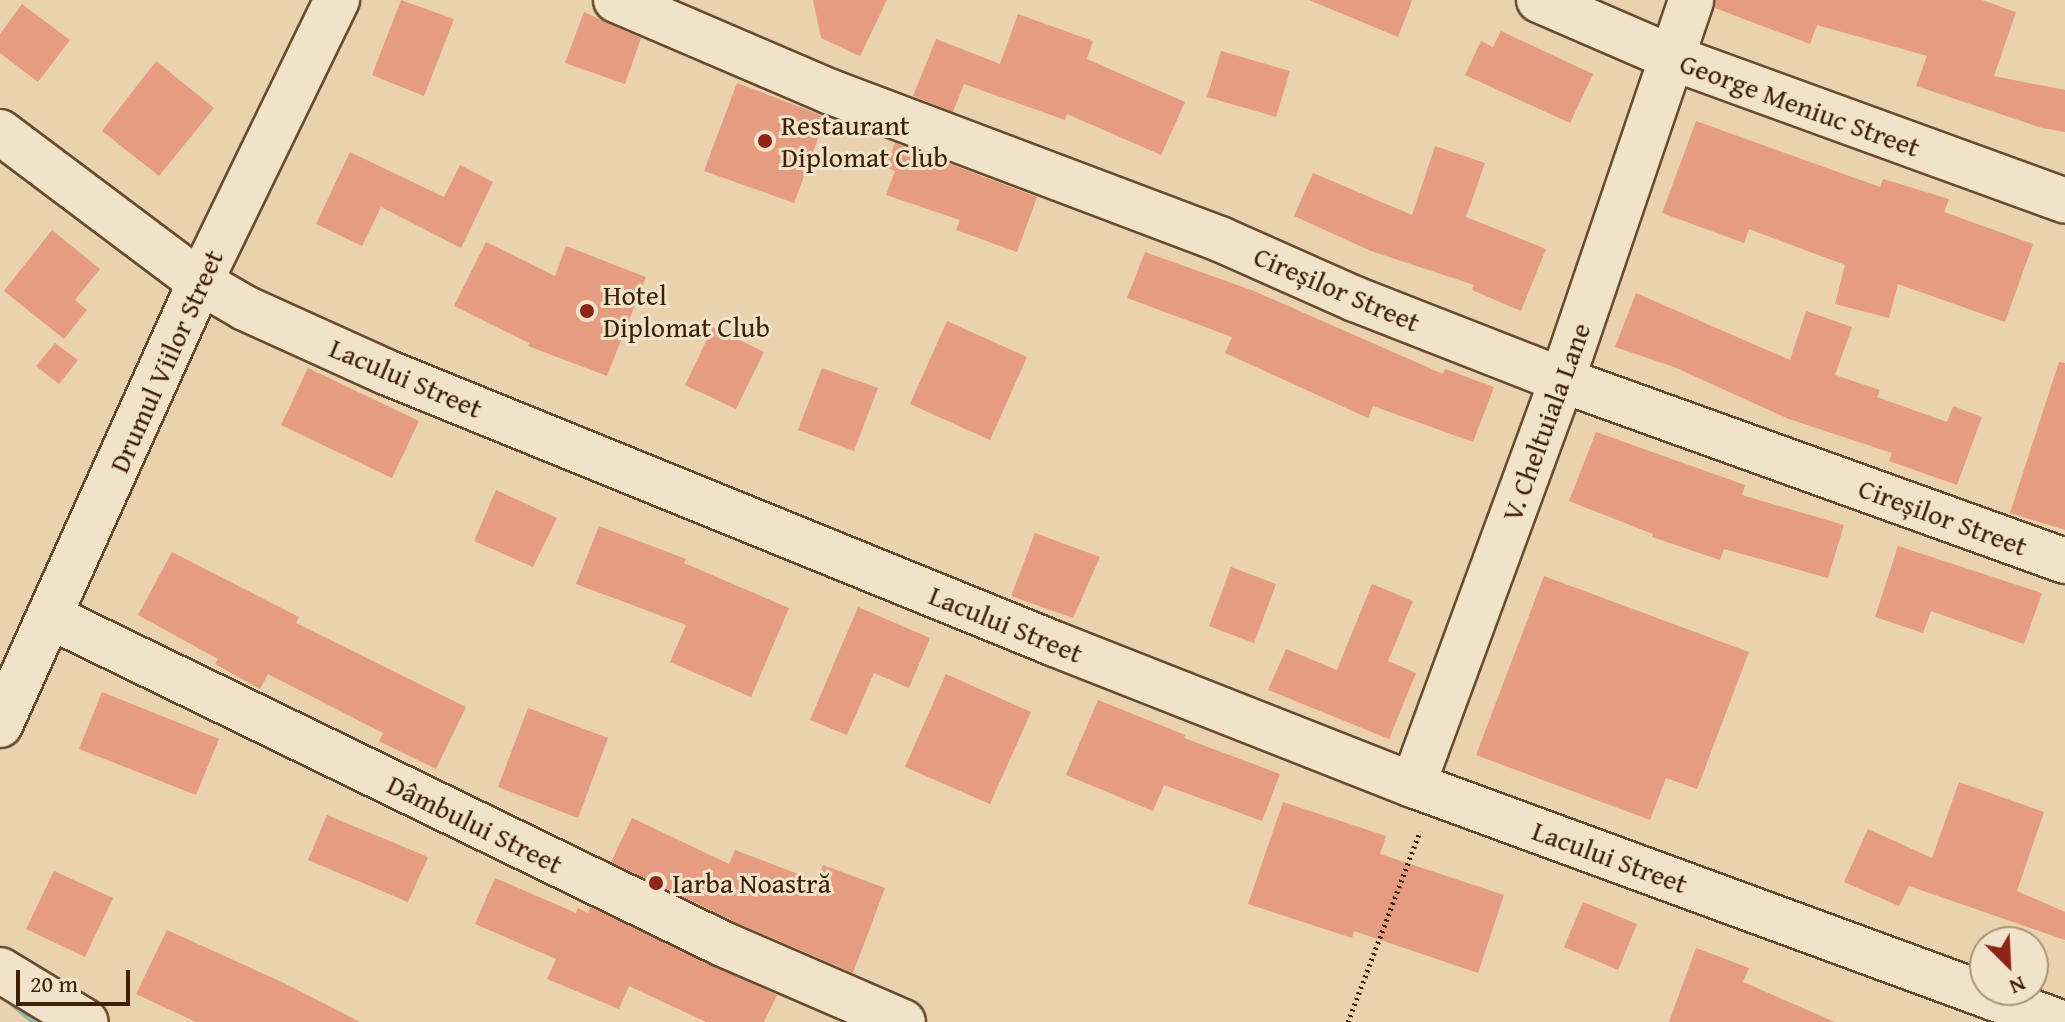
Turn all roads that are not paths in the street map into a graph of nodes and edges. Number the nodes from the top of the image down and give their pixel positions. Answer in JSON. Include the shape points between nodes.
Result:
{"nodes":[{"id":1,"x":337,"y":0,"type":"edge"},
{"id":2,"x":616,"y":0,"type":"edge"},
{"id":3,"x":1539,"y":0,"type":"edge"},
{"id":4,"x":1691,"y":0,"type":"edge"},
{"id":5,"x":1673,"y":58,"type":"junction"},
{"id":6,"x":0,"y":132,"type":"edge"},
{"id":7,"x":2065,"y":201,"type":"edge"},
{"id":8,"x":200,"y":282,"type":"junction"},
{"id":9,"x":1562,"y":380,"type":"junction"},
{"id":10,"x":2065,"y":561,"type":"edge"},
{"id":11,"x":51,"y":617,"type":"junction"},
{"id":12,"x":2,"y":716,"type":"edge"},
{"id":13,"x":1424,"y":789,"type":"junction"},
{"id":14,"x":0,"y":970,"type":"edge"},
{"id":15,"x":86,"y":1022,"type":"edge"},
{"id":16,"x":903,"y":1022,"type":"edge"},
{"id":17,"x":2059,"y":1022,"type":"edge"}],
"edges":[{"from":1,"to":8,"type":"street","name":"Drumul Viilor Street"},
{"from":2,"to":9,"type":"street","name":"Cireșilor Street","via":[[831,92],[1220,239],[1355,299]]},
{"from":3,"to":5,"type":"street","name":"George Meniuc Street"},
{"from":4,"to":5,"type":"street","name":"V. Cheltuiala Lane"},
{"from":5,"to":7,"type":"street","name":"George Meniuc Street"},
{"from":5,"to":9,"type":"street","name":"V. Cheltuiala Lane"},
{"from":6,"to":8,"type":"street","name":"Lacului Street"},
{"from":8,"to":11,"type":"street","name":"Drumul Viilor Street"},
{"from":8,"to":13,"type":"street","name":"Lacului Street","via":[[386,372]]},
{"from":9,"to":10,"type":"street","name":"Cireșilor Street"},
{"from":9,"to":13,"type":"street","name":"V. Cheltuiala Lane"},
{"from":11,"to":12,"type":"street","name":"Drumul Viilor Street"},
{"from":11,"to":16,"type":"street","name":"Dâmbului Street","via":[[723,944]]},
{"from":13,"to":17,"type":"street","name":"Lacului Street"},
{"from":14,"to":15,"type":"street"}]}
